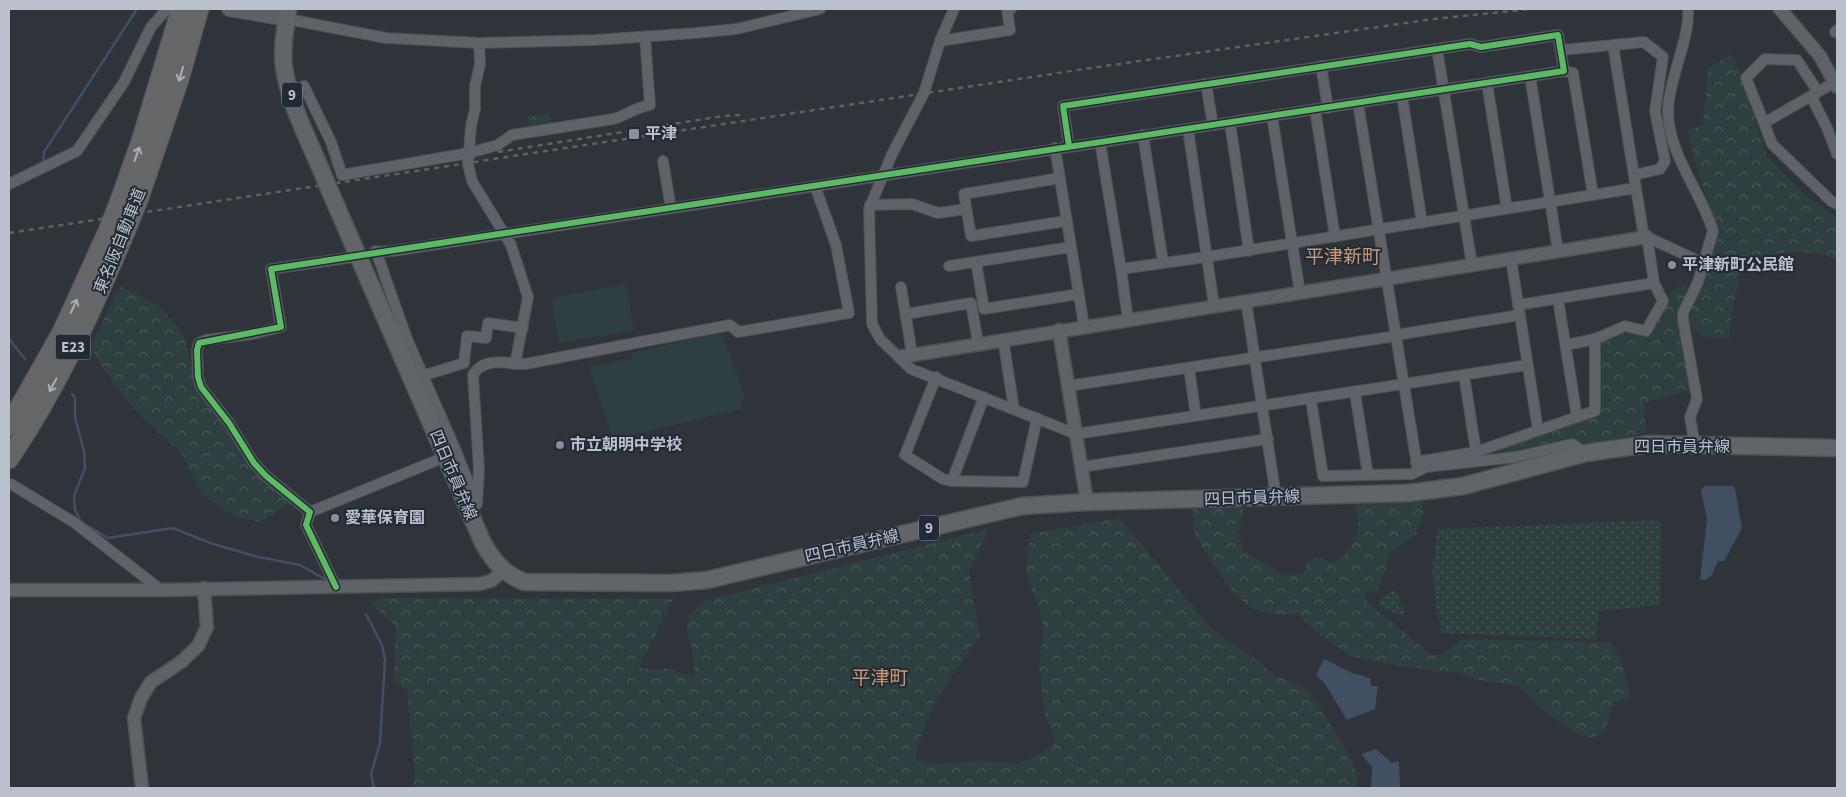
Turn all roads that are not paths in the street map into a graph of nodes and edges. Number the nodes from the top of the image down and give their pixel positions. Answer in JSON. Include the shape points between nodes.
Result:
{"nodes":[{"id":1,"x":199,"y":9,"type":"edge"},
{"id":2,"x":229,"y":9,"type":"edge"},
{"id":3,"x":820,"y":9,"type":"edge"},
{"id":4,"x":954,"y":9,"type":"edge"},
{"id":5,"x":1011,"y":9,"type":"edge"},
{"id":6,"x":1688,"y":9,"type":"edge"},
{"id":7,"x":288,"y":14,"type":"edge"},
{"id":8,"x":1785,"y":14,"type":"edge"},
{"id":9,"x":180,"y":17,"type":"edge"},
{"id":10,"x":645,"y":37,"type":"junction"},
{"id":11,"x":940,"y":41,"type":"junction"},
{"id":12,"x":479,"y":43,"type":"junction"},
{"id":13,"x":1613,"y":45,"type":"junction"},
{"id":14,"x":1437,"y":49,"type":"junction"},
{"id":15,"x":1561,"y":50,"type":"junction"},
{"id":16,"x":1321,"y":66,"type":"junction"},
{"id":17,"x":1564,"y":71,"type":"junction"},
{"id":18,"x":1530,"y":76,"type":"junction"},
{"id":19,"x":1487,"y":83,"type":"junction"},
{"id":20,"x":1206,"y":84,"type":"junction"},
{"id":21,"x":1836,"y":84,"type":"edge"},
{"id":22,"x":304,"y":86,"type":"dead end"},
{"id":23,"x":1444,"y":90,"type":"junction"},
{"id":24,"x":1814,"y":94,"type":"junction"},
{"id":25,"x":1402,"y":96,"type":"junction"},
{"id":26,"x":1358,"y":103,"type":"junction"},
{"id":27,"x":1328,"y":108,"type":"junction"},
{"id":28,"x":1316,"y":109,"type":"junction"},
{"id":29,"x":1272,"y":116,"type":"junction"},
{"id":30,"x":1230,"y":123,"type":"junction"},
{"id":31,"x":1764,"y":123,"type":"junction"},
{"id":32,"x":1213,"y":125,"type":"junction"},
{"id":33,"x":1188,"y":129,"type":"junction"},
{"id":34,"x":1143,"y":136,"type":"junction"},
{"id":35,"x":1100,"y":142,"type":"junction"},
{"id":36,"x":1069,"y":146,"type":"junction"},
{"id":37,"x":1055,"y":148,"type":"junction"},
{"id":38,"x":469,"y":153,"type":"junction"},
{"id":39,"x":1837,"y":154,"type":"edge"},
{"id":40,"x":663,"y":161,"type":"dead end"},
{"id":41,"x":1634,"y":174,"type":"junction"},
{"id":42,"x":884,"y":175,"type":"junction"},
{"id":43,"x":1060,"y":178,"type":"junction"},
{"id":44,"x":9,"y":184,"type":"edge"},
{"id":45,"x":815,"y":186,"type":"junction"},
{"id":46,"x":1636,"y":188,"type":"junction"},
{"id":47,"x":1593,"y":195,"type":"junction"},
{"id":48,"x":1551,"y":202,"type":"junction"},
{"id":49,"x":1837,"y":204,"type":"edge"},
{"id":50,"x":870,"y":205,"type":"junction"},
{"id":51,"x":671,"y":208,"type":"junction"},
{"id":52,"x":966,"y":209,"type":"junction"},
{"id":53,"x":1507,"y":209,"type":"junction"},
{"id":54,"x":1465,"y":216,"type":"junction"},
{"id":55,"x":1066,"y":221,"type":"junction"},
{"id":56,"x":1422,"y":223,"type":"junction"},
{"id":57,"x":1379,"y":229,"type":"junction"},
{"id":58,"x":502,"y":232,"type":"junction"},
{"id":59,"x":1335,"y":236,"type":"junction"},
{"id":60,"x":1645,"y":238,"type":"junction"},
{"id":61,"x":1292,"y":243,"type":"junction"},
{"id":62,"x":1071,"y":247,"type":"junction"},
{"id":63,"x":1249,"y":251,"type":"junction"},
{"id":64,"x":1558,"y":251,"type":"junction"},
{"id":65,"x":354,"y":257,"type":"dead end"},
{"id":66,"x":1206,"y":257,"type":"junction"},
{"id":67,"x":1511,"y":259,"type":"junction"},
{"id":68,"x":976,"y":262,"type":"junction"},
{"id":69,"x":1163,"y":262,"type":"junction"},
{"id":70,"x":1703,"y":263,"type":"junction"},
{"id":71,"x":1472,"y":265,"type":"junction"},
{"id":72,"x":949,"y":266,"type":"dead end"},
{"id":73,"x":1120,"y":269,"type":"junction"},
{"id":74,"x":1387,"y":278,"type":"junction"},
{"id":75,"x":1654,"y":283,"type":"junction"},
{"id":76,"x":901,"y":287,"type":"dead end"},
{"id":77,"x":1300,"y":293,"type":"junction"},
{"id":78,"x":1079,"y":294,"type":"junction"},
{"id":79,"x":1558,"y":299,"type":"junction"},
{"id":80,"x":1246,"y":301,"type":"junction"},
{"id":81,"x":1214,"y":306,"type":"junction"},
{"id":82,"x":1519,"y":310,"type":"junction"},
{"id":83,"x":906,"y":314,"type":"junction"},
{"id":84,"x":1128,"y":320,"type":"junction"},
{"id":85,"x":1084,"y":326,"type":"junction"},
{"id":86,"x":523,"y":328,"type":"junction"},
{"id":87,"x":1059,"y":330,"type":"junction"},
{"id":88,"x":1396,"y":336,"type":"junction"},
{"id":89,"x":1003,"y":339,"type":"junction"},
{"id":90,"x":1595,"y":339,"type":"junction"},
{"id":91,"x":978,"y":343,"type":"junction"},
{"id":92,"x":1566,"y":345,"type":"junction"},
{"id":93,"x":906,"y":355,"type":"junction"},
{"id":94,"x":1256,"y":358,"type":"junction"},
{"id":95,"x":515,"y":364,"type":"junction"},
{"id":96,"x":1528,"y":365,"type":"junction"},
{"id":97,"x":1189,"y":368,"type":"junction"},
{"id":98,"x":1464,"y":375,"type":"junction"},
{"id":99,"x":422,"y":376,"type":"junction"},
{"id":100,"x":936,"y":378,"type":"junction"},
{"id":101,"x":1404,"y":384,"type":"junction"},
{"id":102,"x":1068,"y":386,"type":"junction"},
{"id":103,"x":1355,"y":393,"type":"junction"},
{"id":104,"x":984,"y":397,"type":"junction"},
{"id":105,"x":1311,"y":400,"type":"junction"},
{"id":106,"x":1263,"y":406,"type":"junction"},
{"id":107,"x":1014,"y":409,"type":"junction"},
{"id":108,"x":1196,"y":416,"type":"junction"},
{"id":109,"x":1577,"y":416,"type":"junction"},
{"id":110,"x":1037,"y":418,"type":"junction"},
{"id":111,"x":9,"y":426,"type":"edge"},
{"id":112,"x":1538,"y":430,"type":"junction"},
{"id":113,"x":1076,"y":434,"type":"junction"},
{"id":114,"x":1268,"y":439,"type":"junction"},
{"id":115,"x":1695,"y":446,"type":"junction"},
{"id":116,"x":1837,"y":448,"type":"edge"},
{"id":117,"x":1476,"y":452,"type":"junction"},
{"id":118,"x":1586,"y":453,"type":"junction"},
{"id":119,"x":9,"y":459,"type":"edge"},
{"id":120,"x":435,"y":461,"type":"dead end"},
{"id":121,"x":1417,"y":466,"type":"junction"},
{"id":122,"x":1081,"y":467,"type":"junction"},
{"id":123,"x":1368,"y":475,"type":"junction"},
{"id":124,"x":952,"y":481,"type":"junction"},
{"id":125,"x":11,"y":484,"type":"dead end"},
{"id":126,"x":1276,"y":497,"type":"junction"},
{"id":127,"x":1087,"y":502,"type":"junction"},
{"id":128,"x":473,"y":508,"type":"junction"},
{"id":129,"x":310,"y":512,"type":"junction"},
{"id":130,"x":503,"y":571,"type":"junction"},
{"id":131,"x":336,"y":586,"type":"junction"},
{"id":132,"x":204,"y":588,"type":"junction"},
{"id":133,"x":9,"y":590,"type":"edge"},
{"id":134,"x":161,"y":590,"type":"junction"},
{"id":135,"x":142,"y":788,"type":"edge"}],
"edges":[{"from":1,"to":9,"type":"highway","name":"東名阪自動車道","number":"E23"},
{"from":2,"to":7,"type":"main road"},
{"from":3,"to":10,"type":"street","via":[[736,29]]},
{"from":4,"to":11,"type":"street"},
{"from":5,"to":11,"type":"street","via":[[1007,9],[1010,30]]},
{"from":6,"to":70,"type":"street","via":[[1668,109],[1677,154],[1713,230]]},
{"from":7,"to":12,"type":"street","via":[[386,38]]},
{"from":7,"to":128,"type":"main road","name":"四日市員弁線","number":"9","via":[[283,46],[284,67],[296,107]]},
{"from":8,"to":21,"type":"street","via":[[1820,56]]},
{"from":9,"to":44,"type":"street","via":[[151,27],[124,82],[77,151]]},
{"from":111,"to":9,"type":"highway","name":"東名阪自動車道","number":"E23","one_way":true,"bridge":true,"via":[[62,332],[107,232],[142,141]]},
{"from":9,"to":119,"type":"highway","name":"東名阪自動車道","number":"E23","one_way":true,"bridge":true,"via":[[179,80],[139,198],[78,338]]},
{"from":10,"to":12,"type":"street"},
{"from":10,"to":38,"type":"street","via":[[650,105],[634,108],[613,119],[512,135],[498,145]]},
{"from":11,"to":42,"type":"street","via":[[924,93]]},
{"from":12,"to":38,"type":"street","via":[[480,64]]},
{"from":13,"to":15,"type":"street"},
{"from":13,"to":41,"type":"street"},
{"from":13,"to":41,"type":"street","via":[[1644,42],[1663,56],[1655,111],[1665,161],[1660,169]]},
{"from":14,"to":15,"type":"street","via":[[1470,44],[1481,47],[1558,35]]},
{"from":14,"to":16,"type":"street"},
{"from":14,"to":23,"type":"street"},
{"from":15,"to":17,"type":"street"},
{"from":16,"to":20,"type":"street"},
{"from":16,"to":27,"type":"street"},
{"from":17,"to":18,"type":"street"},
{"from":17,"to":47,"type":"street","via":[[1573,73]]},
{"from":18,"to":19,"type":"street"},
{"from":18,"to":48,"type":"street"},
{"from":19,"to":23,"type":"street"},
{"from":19,"to":53,"type":"street"},
{"from":20,"to":32,"type":"street"},
{"from":20,"to":36,"type":"street","via":[[1063,106]]},
{"from":21,"to":24,"type":"street"},
{"from":22,"to":38,"type":"street","via":[[331,142],[342,174]]},
{"from":23,"to":25,"type":"street"},
{"from":23,"to":54,"type":"street"},
{"from":24,"to":31,"type":"street"},
{"from":24,"to":31,"type":"street","via":[[1797,60],[1765,59],[1746,78]]},
{"from":24,"to":39,"type":"street"},
{"from":25,"to":26,"type":"street"},
{"from":25,"to":56,"type":"street"},
{"from":26,"to":27,"type":"street"},
{"from":26,"to":57,"type":"street"},
{"from":27,"to":28,"type":"street"},
{"from":28,"to":29,"type":"street"},
{"from":28,"to":59,"type":"street"},
{"from":29,"to":30,"type":"street"},
{"from":29,"to":61,"type":"street"},
{"from":30,"to":32,"type":"street"},
{"from":30,"to":63,"type":"street"},
{"from":31,"to":49,"type":"street","via":[[1772,144]]},
{"from":32,"to":33,"type":"street"},
{"from":33,"to":34,"type":"street"},
{"from":33,"to":66,"type":"street"},
{"from":34,"to":35,"type":"street"},
{"from":34,"to":69,"type":"street"},
{"from":35,"to":36,"type":"street"},
{"from":35,"to":73,"type":"street"},
{"from":36,"to":37,"type":"street"},
{"from":37,"to":42,"type":"street"},
{"from":37,"to":43,"type":"street"},
{"from":38,"to":58,"type":"street","via":[[472,181]]},
{"from":40,"to":51,"type":"street"},
{"from":41,"to":46,"type":"street"},
{"from":42,"to":45,"type":"street"},
{"from":42,"to":50,"type":"street"},
{"from":43,"to":52,"type":"street","via":[[964,194]]},
{"from":43,"to":55,"type":"street"},
{"from":45,"to":51,"type":"street"},
{"from":45,"to":95,"type":"street","via":[[836,245],[849,313],[738,332],[730,324],[635,345]]},
{"from":46,"to":47,"type":"street"},
{"from":46,"to":60,"type":"street"},
{"from":47,"to":48,"type":"street"},
{"from":48,"to":53,"type":"street"},
{"from":48,"to":64,"type":"street"},
{"from":50,"to":52,"type":"street","via":[[912,204],[938,213]]},
{"from":50,"to":93,"type":"street","via":[[867,224],[872,324],[880,339]]},
{"from":51,"to":58,"type":"street"},
{"from":52,"to":55,"type":"street","via":[[971,236]]},
{"from":53,"to":54,"type":"street"},
{"from":54,"to":56,"type":"street"},
{"from":54,"to":71,"type":"street"},
{"from":55,"to":62,"type":"street"},
{"from":56,"to":57,"type":"street"},
{"from":57,"to":59,"type":"street"},
{"from":57,"to":74,"type":"street"},
{"from":58,"to":86,"type":"street","via":[[517,260],[528,297]]},
{"from":58,"to":99,"type":"street","via":[[375,252]]},
{"from":59,"to":61,"type":"street"},
{"from":60,"to":64,"type":"street"},
{"from":60,"to":70,"type":"street"},
{"from":60,"to":75,"type":"street"},
{"from":61,"to":63,"type":"street"},
{"from":61,"to":77,"type":"street"},
{"from":62,"to":68,"type":"street"},
{"from":62,"to":78,"type":"street"},
{"from":63,"to":66,"type":"street"},
{"from":64,"to":67,"type":"street"},
{"from":65,"to":129,"type":"street","via":[[271,269],[281,327],[206,340],[199,343],[197,350],[201,387],[244,449],[266,476]]},
{"from":66,"to":69,"type":"street"},
{"from":66,"to":81,"type":"street"},
{"from":67,"to":71,"type":"street"},
{"from":67,"to":82,"type":"street"},
{"from":68,"to":72,"type":"street"},
{"from":68,"to":78,"type":"street","via":[[984,309]]},
{"from":69,"to":73,"type":"street"},
{"from":70,"to":115,"type":"street","via":[[1682,320],[1697,399],[1690,417]]},
{"from":71,"to":74,"type":"street"},
{"from":73,"to":84,"type":"street"},
{"from":74,"to":77,"type":"street"},
{"from":74,"to":88,"type":"street"},
{"from":75,"to":79,"type":"street"},
{"from":75,"to":90,"type":"street","via":[[1664,301],[1646,331],[1625,326]]},
{"from":76,"to":83,"type":"street"},
{"from":77,"to":80,"type":"street"},
{"from":78,"to":85,"type":"street"},
{"from":79,"to":82,"type":"street"},
{"from":79,"to":92,"type":"street"},
{"from":80,"to":81,"type":"street"},
{"from":80,"to":94,"type":"street"},
{"from":81,"to":84,"type":"street"},
{"from":82,"to":88,"type":"street"},
{"from":82,"to":96,"type":"street"},
{"from":83,"to":91,"type":"street","via":[[971,303]]},
{"from":83,"to":93,"type":"street"},
{"from":84,"to":85,"type":"street"},
{"from":85,"to":87,"type":"street"},
{"from":86,"to":95,"type":"street"},
{"from":86,"to":99,"type":"street","via":[[488,323],[486,338],[467,336],[464,363]]},
{"from":87,"to":89,"type":"street"},
{"from":87,"to":102,"type":"street"},
{"from":88,"to":94,"type":"street"},
{"from":88,"to":101,"type":"street"},
{"from":89,"to":91,"type":"street"},
{"from":89,"to":107,"type":"street"},
{"from":90,"to":92,"type":"street"},
{"from":90,"to":109,"type":"street","via":[[1595,411]]},
{"from":91,"to":93,"type":"street"},
{"from":92,"to":109,"type":"street"},
{"from":93,"to":100,"type":"street","via":[[910,369]]},
{"from":94,"to":97,"type":"street"},
{"from":94,"to":106,"type":"street"},
{"from":95,"to":128,"type":"street","via":[[502,361],[487,364],[473,375],[480,470]]},
{"from":96,"to":98,"type":"street"},
{"from":96,"to":112,"type":"street"},
{"from":97,"to":102,"type":"street"},
{"from":97,"to":108,"type":"street"},
{"from":98,"to":101,"type":"street"},
{"from":98,"to":117,"type":"street"},
{"from":99,"to":128,"type":"street","via":[[456,451]]},
{"from":100,"to":104,"type":"street"},
{"from":100,"to":124,"type":"street","via":[[905,455],[943,479]]},
{"from":101,"to":103,"type":"street"},
{"from":101,"to":121,"type":"street"},
{"from":102,"to":113,"type":"street"},
{"from":103,"to":105,"type":"street"},
{"from":103,"to":123,"type":"street"},
{"from":104,"to":107,"type":"street"},
{"from":104,"to":124,"type":"street"},
{"from":105,"to":106,"type":"street"},
{"from":105,"to":123,"type":"street","via":[[1323,476]]},
{"from":106,"to":108,"type":"street"},
{"from":106,"to":114,"type":"street"},
{"from":107,"to":110,"type":"street"},
{"from":108,"to":113,"type":"street"},
{"from":109,"to":112,"type":"street"},
{"from":110,"to":113,"type":"street"},
{"from":110,"to":124,"type":"street","via":[[1023,482]]},
{"from":112,"to":117,"type":"street"},
{"from":113,"to":122,"type":"street"},
{"from":114,"to":122,"type":"street"},
{"from":114,"to":126,"type":"street"},
{"from":115,"to":116,"type":"main road","name":"四日市員弁線","number":"9"},
{"from":115,"to":118,"type":"main road","name":"四日市員弁線","number":"9","via":[[1648,444]]},
{"from":117,"to":121,"type":"street"},
{"from":118,"to":121,"type":"street","via":[[1572,444],[1516,457],[1426,468]]},
{"from":118,"to":126,"type":"main road","name":"四日市員弁線","number":"9","via":[[1463,486],[1408,493]]},
{"from":120,"to":129,"type":"street"},
{"from":121,"to":123,"type":"street","via":[[1412,474]]},
{"from":122,"to":127,"type":"street"},
{"from":125,"to":134,"type":"street","via":[[75,522]]},
{"from":126,"to":127,"type":"main road","name":"四日市員弁線","number":"9"},
{"from":127,"to":130,"type":"main road","name":"四日市員弁線","number":"9","via":[[1022,506],[707,580],[671,583],[524,582]]},
{"from":128,"to":130,"type":"main road","name":"四日市員弁線","number":"9","via":[[483,543]]},
{"from":129,"to":131,"type":"street","via":[[306,525]]},
{"from":130,"to":131,"type":"street","via":[[491,581],[479,584]]},
{"from":131,"to":132,"type":"street"},
{"from":132,"to":134,"type":"street"},
{"from":132,"to":135,"type":"street","via":[[207,627],[198,646],[151,682],[134,718]]},
{"from":133,"to":134,"type":"street"}]}
